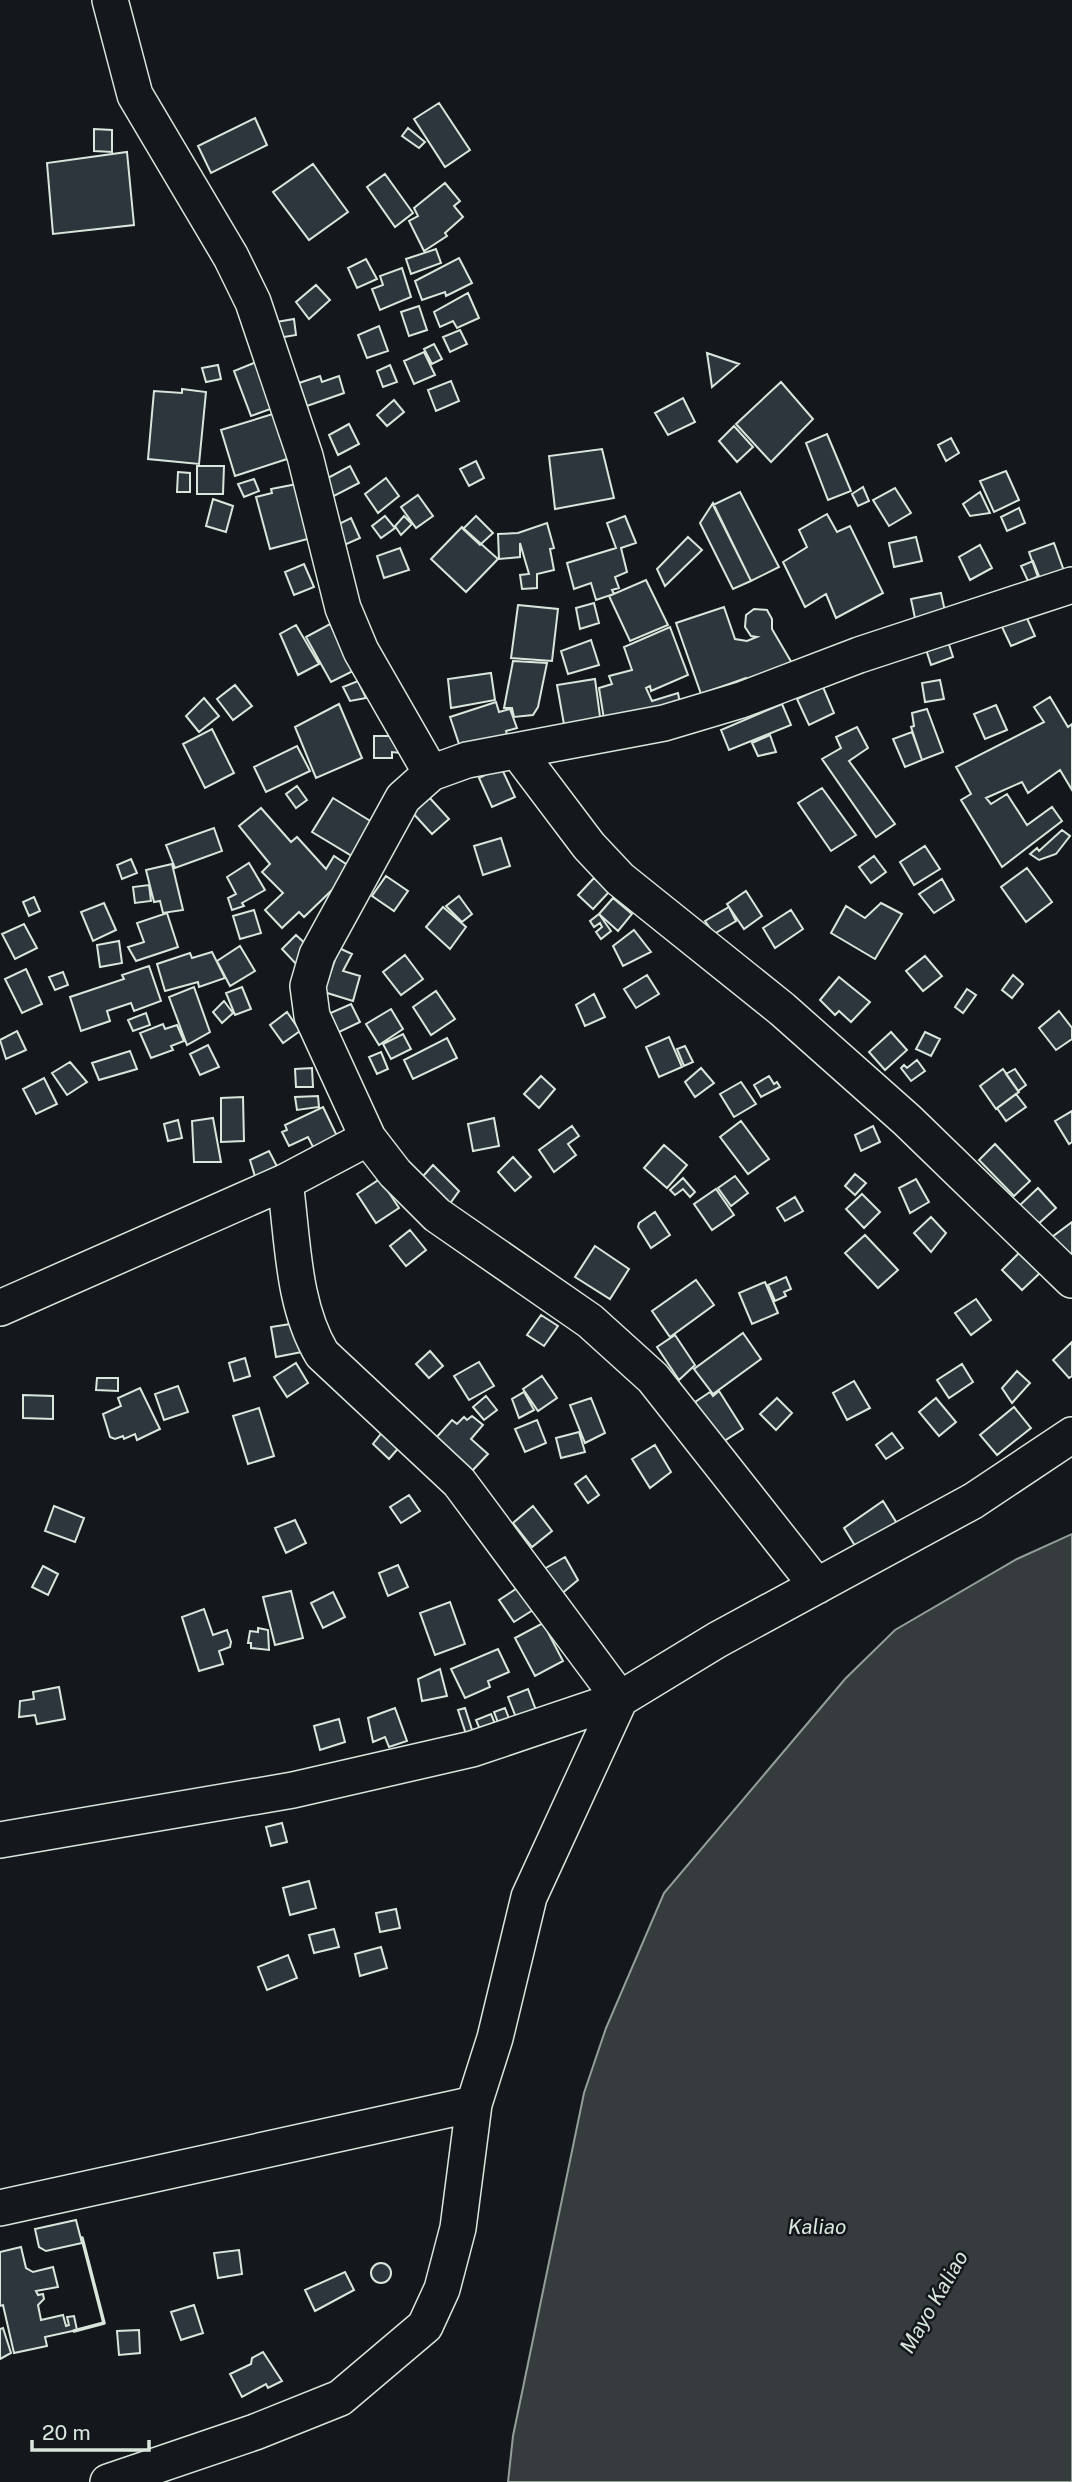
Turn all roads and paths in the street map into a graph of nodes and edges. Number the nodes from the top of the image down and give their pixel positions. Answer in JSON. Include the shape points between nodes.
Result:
{"nodes":[{"id":1,"x":110,"y":0,"type":"edge"},
{"id":2,"x":1072,"y":585,"type":"edge"},
{"id":3,"x":518,"y":752,"type":"junction"},
{"id":4,"x":431,"y":773,"type":"junction"},
{"id":5,"x":368,"y":1138,"type":"junction"},
{"id":6,"x":285,"y":1182,"type":"junction"},
{"id":7,"x":1072,"y":1280,"type":"edge"},
{"id":8,"x":0,"y":1308,"type":"edge"},
{"id":9,"x":1072,"y":1435,"type":"edge"},
{"id":10,"x":817,"y":1586,"type":"junction"},
{"id":11,"x":620,"y":1699,"type":"junction"},
{"id":12,"x":0,"y":1840,"type":"edge"},
{"id":13,"x":474,"y":2104,"type":"junction"},
{"id":14,"x":0,"y":2208,"type":"edge"},
{"id":15,"x":108,"y":2482,"type":"edge"}],
"edges":[{"from":1,"to":4,"type":"street","via":[[135,94],[253,302],[305,456],[343,608],[361,651]]},
{"from":2,"to":3,"type":"street","via":[[859,654],[741,700],[664,723]]},
{"from":3,"to":4,"type":"street","via":[[467,760]]},
{"from":3,"to":7,"type":"street","via":[[589,846],[620,879],[782,1009],[897,1110]]},
{"from":4,"to":5,"type":"street","via":[[403,797],[317,955],[308,986],[312,1016]]},
{"from":5,"to":6,"type":"street"},
{"from":5,"to":10,"type":"street","via":[[395,1174],[437,1215],[590,1321],[653,1378]]},
{"from":6,"to":8,"type":"street"},
{"from":6,"to":11,"type":"street","via":[[302,1307],[322,1354],[459,1482]]},
{"from":9,"to":10,"type":"street","via":[[973,1501]]},
{"from":10,"to":11,"type":"street"},
{"from":11,"to":12,"type":"street","via":[[472,1749],[293,1790]]},
{"from":11,"to":13,"type":"street","via":[[529,1897]]},
{"from":13,"to":14,"type":"street"},
{"from":13,"to":15,"type":"street","via":[[457,2228],[442,2290],[425,2326],[340,2398]]}]}
